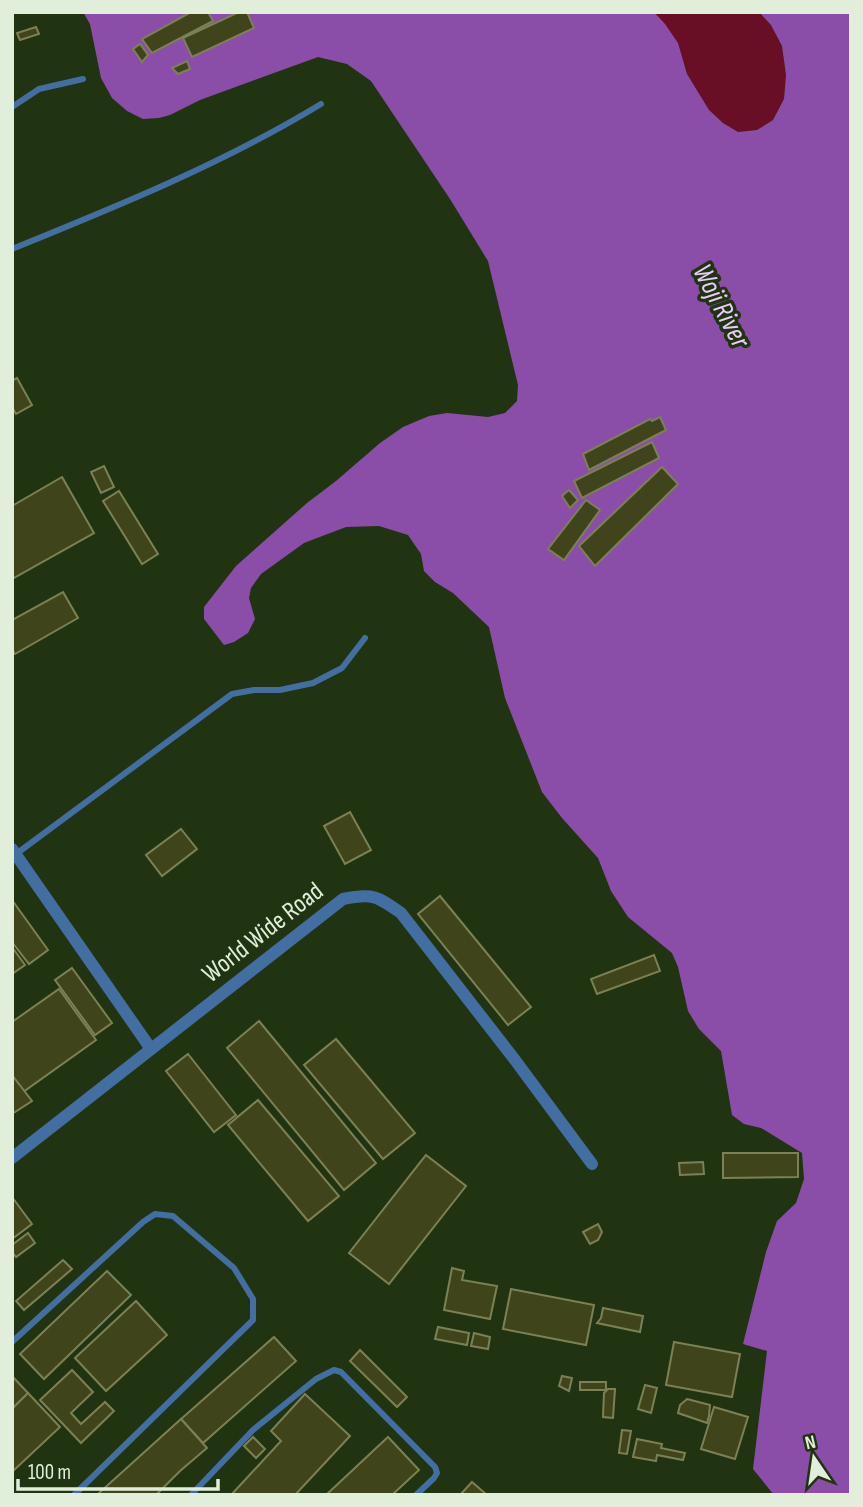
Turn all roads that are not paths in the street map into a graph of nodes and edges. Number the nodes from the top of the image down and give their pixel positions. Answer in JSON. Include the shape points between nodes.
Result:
{"nodes":[{"id":1,"x":83,"y":79,"type":"dead end"},
{"id":2,"x":321,"y":104,"type":"dead end"},
{"id":3,"x":12,"y":107,"type":"edge"},
{"id":4,"x":12,"y":249,"type":"edge"},
{"id":5,"x":365,"y":638,"type":"dead end"},
{"id":6,"x":14,"y":851,"type":"edge"},
{"id":7,"x":151,"y":1049,"type":"junction"},
{"id":8,"x":12,"y":1158,"type":"edge"},
{"id":9,"x":592,"y":1164,"type":"dead end"},
{"id":10,"x":12,"y":1342,"type":"edge"},
{"id":11,"x":424,"y":1488,"type":"junction"},
{"id":12,"x":74,"y":1495,"type":"edge"},
{"id":13,"x":191,"y":1495,"type":"edge"},
{"id":14,"x":416,"y":1495,"type":"edge"},
{"id":15,"x":431,"y":1495,"type":"edge"}],
"edges":[{"from":1,"to":3,"type":"lane","via":[[39,89]]},
{"from":2,"to":4,"type":"lane","via":[[143,196]]},
{"from":5,"to":6,"type":"lane","via":[[342,668],[313,683],[232,694]]},
{"from":6,"to":7,"type":"street"},
{"from":7,"to":8,"type":"street","name":"World Wide Road"},
{"from":7,"to":9,"type":"street","name":"World Wide Road","via":[[343,900],[363,895],[380,898],[401,913]]},
{"from":10,"to":12,"type":"lane","via":[[155,1214],[173,1216],[234,1268],[253,1298],[253,1320]]},
{"from":11,"to":13,"type":"lane","via":[[437,1473],[435,1467],[334,1370],[253,1430]]},
{"from":11,"to":14,"type":"lane"},
{"from":11,"to":15,"type":"lane"}]}
